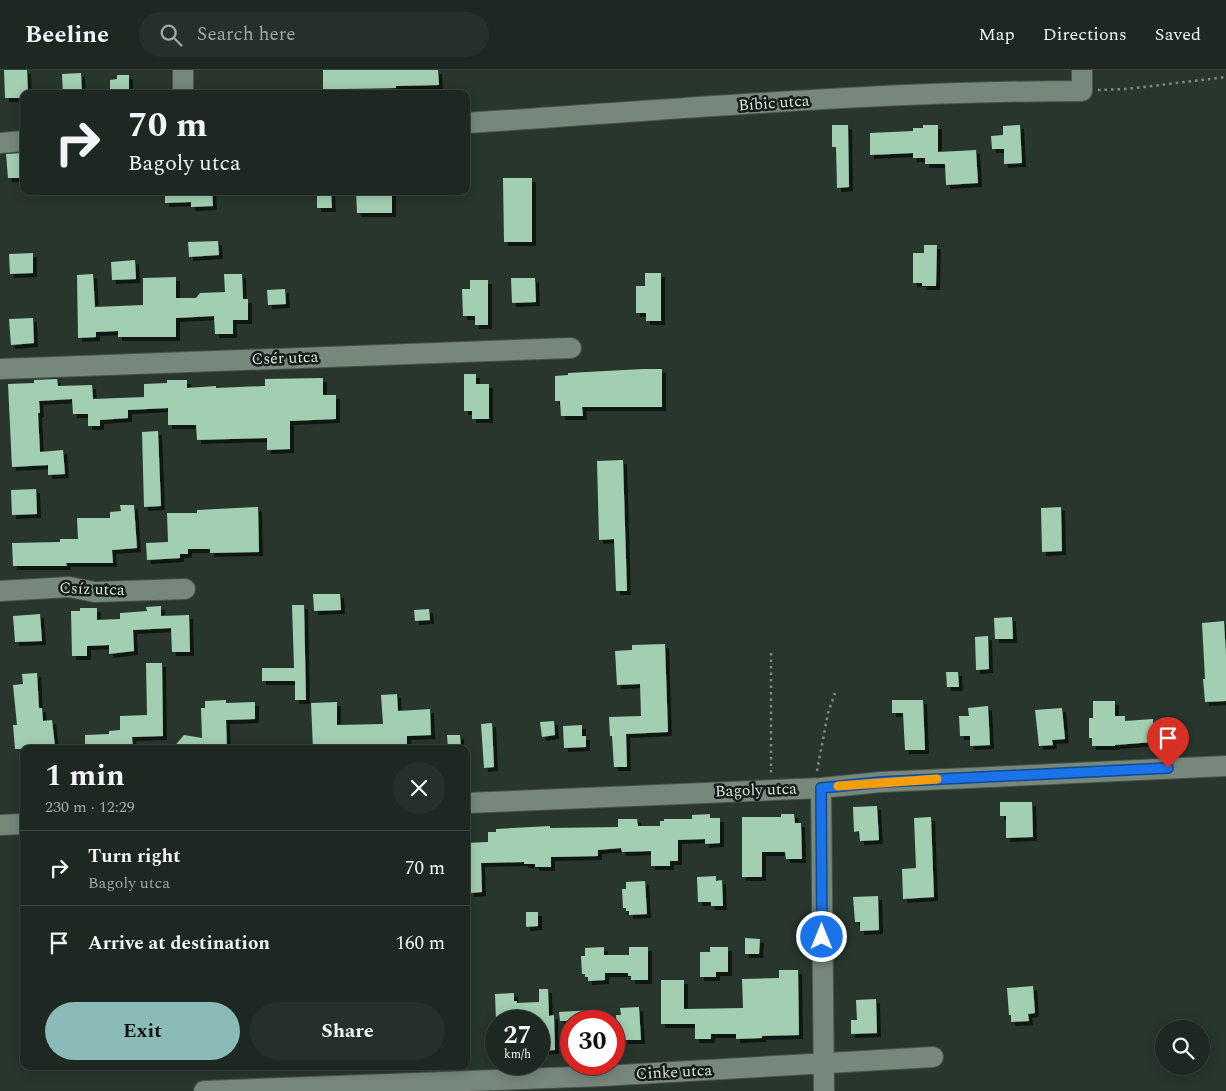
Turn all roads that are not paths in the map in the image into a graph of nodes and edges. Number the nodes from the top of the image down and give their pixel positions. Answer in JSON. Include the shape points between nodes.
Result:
{"nodes":[{"id":1,"x":183,"y":70,"type":"edge"},
{"id":2,"x":1082,"y":70,"type":"edge"},
{"id":3,"x":182,"y":90,"type":"edge"},
{"id":4,"x":470,"y":123,"type":"edge"},
{"id":5,"x":20,"y":142,"type":"edge"},
{"id":6,"x":0,"y":144,"type":"edge"},
{"id":7,"x":570,"y":348,"type":"dead end"},
{"id":8,"x":0,"y":369,"type":"edge"},
{"id":9,"x":185,"y":589,"type":"dead end"},
{"id":10,"x":0,"y":592,"type":"edge"},
{"id":11,"x":1226,"y":766,"type":"edge"},
{"id":12,"x":818,"y":788,"type":"junction"},
{"id":13,"x":470,"y":803,"type":"edge"},
{"id":14,"x":20,"y":824,"type":"edge"},
{"id":15,"x":0,"y":825,"type":"edge"},
{"id":16,"x":933,"y":1057,"type":"dead end"},
{"id":17,"x":823,"y":1063,"type":"junction"},
{"id":18,"x":204,"y":1091,"type":"edge"},
{"id":19,"x":824,"y":1091,"type":"edge"}],
"edges":[{"from":1,"to":3,"type":"street"},
{"from":2,"to":4,"type":"street","name":"Bíbic utca","via":[[1082,91],[885,96]]},
{"from":5,"to":6,"type":"street"},
{"from":7,"to":8,"type":"street","name":"Csér utca"},
{"from":9,"to":10,"type":"street","name":"Csíz utca","via":[[95,592],[69,587]]},
{"from":11,"to":12,"type":"street","name":"Bagoly utca","via":[[881,782]]},
{"from":12,"to":13,"type":"street","name":"Bagoly utca"},
{"from":12,"to":17,"type":"street"},
{"from":14,"to":15,"type":"street"},
{"from":16,"to":17,"type":"street","name":"Cinke utca"},
{"from":17,"to":18,"type":"street","name":"Cinke utca","via":[[592,1076]]},
{"from":17,"to":19,"type":"street"}]}
